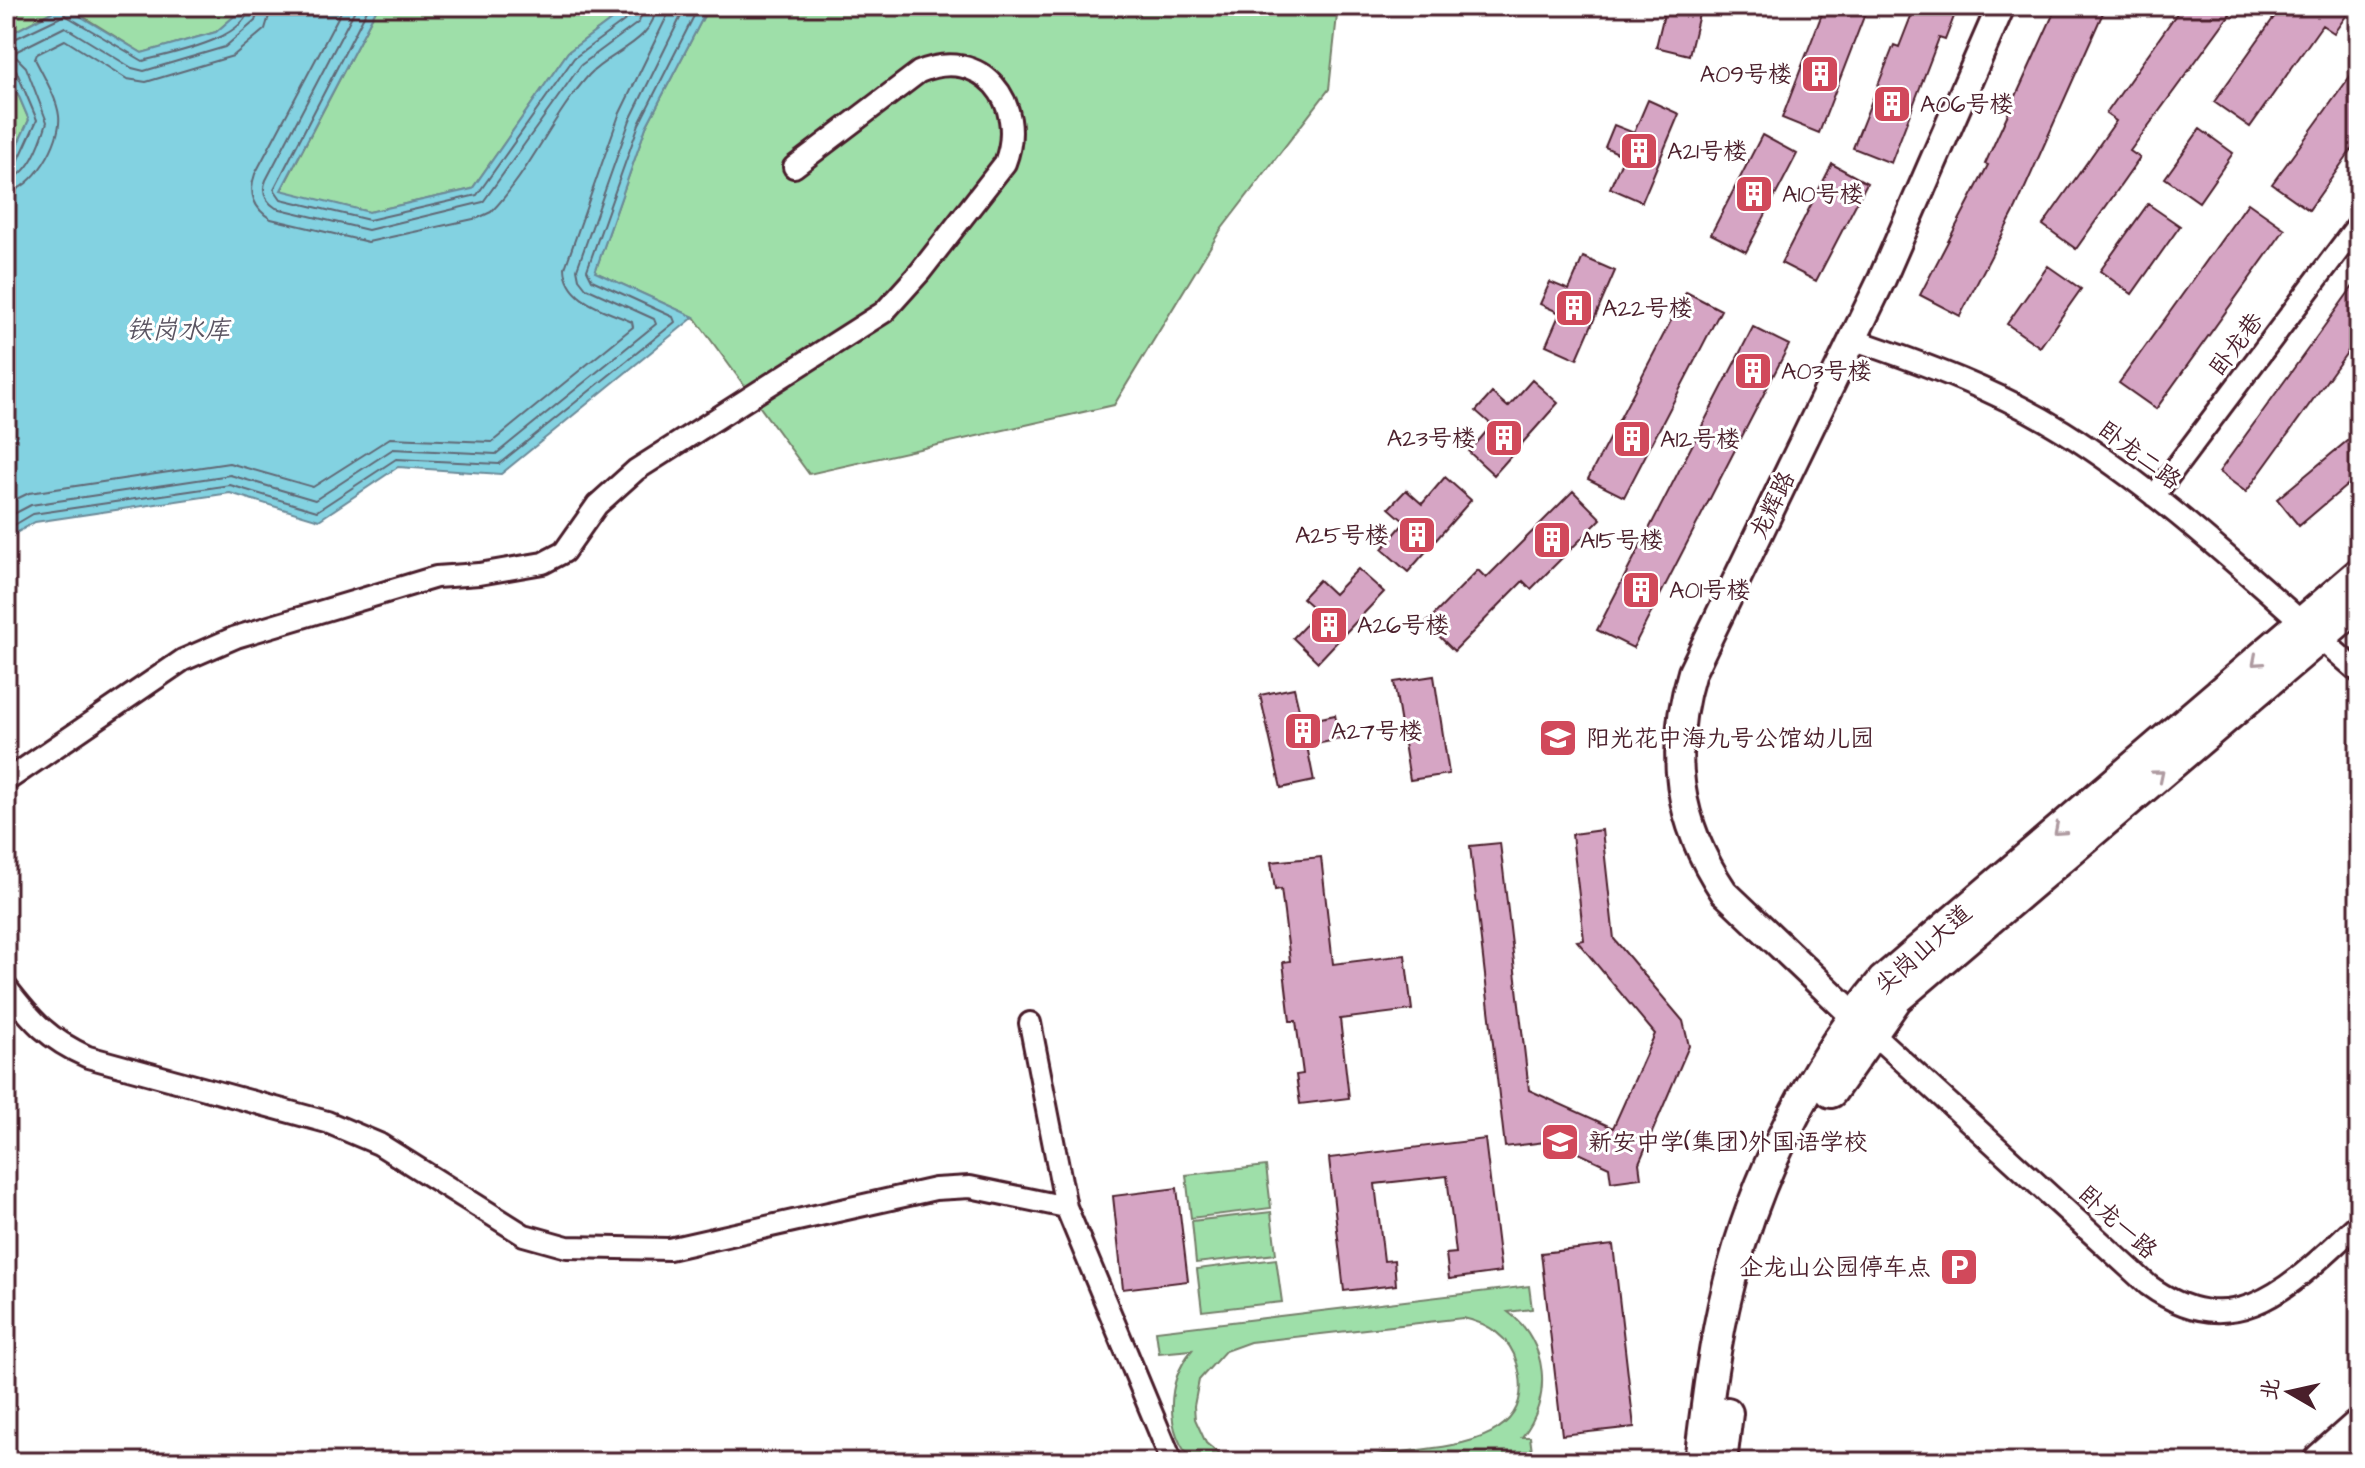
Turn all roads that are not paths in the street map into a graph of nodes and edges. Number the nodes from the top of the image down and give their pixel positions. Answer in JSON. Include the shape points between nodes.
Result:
{"nodes":[{"id":1,"x":2001,"y":6,"type":"edge"},
{"id":2,"x":794,"y":167,"type":"dead end"},
{"id":3,"x":2359,"y":223,"type":"edge"},
{"id":4,"x":1852,"y":339,"type":"junction"},
{"id":5,"x":2154,"y":496,"type":"junction"},
{"id":6,"x":2359,"y":574,"type":"edge"},
{"id":7,"x":2359,"y":604,"type":"edge"},
{"id":8,"x":2310,"y":631,"type":"junction"},
{"id":9,"x":2359,"y":672,"type":"edge"},
{"id":10,"x":6,"y":781,"type":"edge"},
{"id":11,"x":6,"y":987,"type":"edge"},
{"id":12,"x":1030,"y":1023,"type":"dead end"},
{"id":13,"x":1862,"y":1024,"type":"junction"},
{"id":14,"x":1066,"y":1207,"type":"junction"},
{"id":15,"x":2359,"y":1223,"type":"edge"},
{"id":16,"x":2359,"y":1430,"type":"edge"},
{"id":17,"x":1172,"y":1462,"type":"edge"},
{"id":18,"x":1700,"y":1462,"type":"edge"},
{"id":19,"x":1721,"y":1462,"type":"edge"},
{"id":20,"x":2323,"y":1462,"type":"edge"}],
"edges":[{"from":1,"to":4,"type":"street","name":"龙辉路"},
{"from":2,"to":10,"type":"street","via":[[935,65],[956,65],[994,85],[1012,120],[1013,141],[1005,163],[884,312],[636,470],[597,505],[564,552],[543,563],[436,577],[236,637],[183,660]]},
{"from":3,"to":5,"type":"street","name":"卧龙巷"},
{"from":4,"to":5,"type":"street","name":"卧龙二路","via":[[1957,377],[2027,410]]},
{"from":4,"to":13,"type":"street","name":"龙辉路","via":[[1692,672],[1682,704],[1677,770],[1692,834],[1724,892]]},
{"from":5,"to":8,"type":"street","name":"卧龙二路"},
{"from":6,"to":8,"type":"main road","name":"尖岗山大道"},
{"from":7,"to":8,"type":"main road","name":"尖岗山大道"},
{"from":8,"to":9,"type":"street","name":"卧龙二路"},
{"from":8,"to":13,"type":"main road","name":"尖岗山大道"},
{"from":11,"to":14,"type":"street","via":[[37,1026],[63,1046],[327,1122],[379,1144],[524,1235],[567,1247],[669,1249],[935,1189],[970,1187]]},
{"from":12,"to":14,"type":"street"},
{"from":13,"to":15,"type":"street","name":"卧龙一路","via":[[2148,1285],[2176,1302],[2218,1311],[2259,1304],[2288,1287]]},
{"from":13,"to":18,"type":"main road","name":"尖岗山大道","via":[[1773,1161],[1746,1227],[1727,1288]]},
{"from":13,"to":19,"type":"main road","name":"尖岗山大道","via":[[1764,1232],[1746,1294]]},
{"from":14,"to":17,"type":"street"},
{"from":16,"to":20,"type":"highway"}]}
